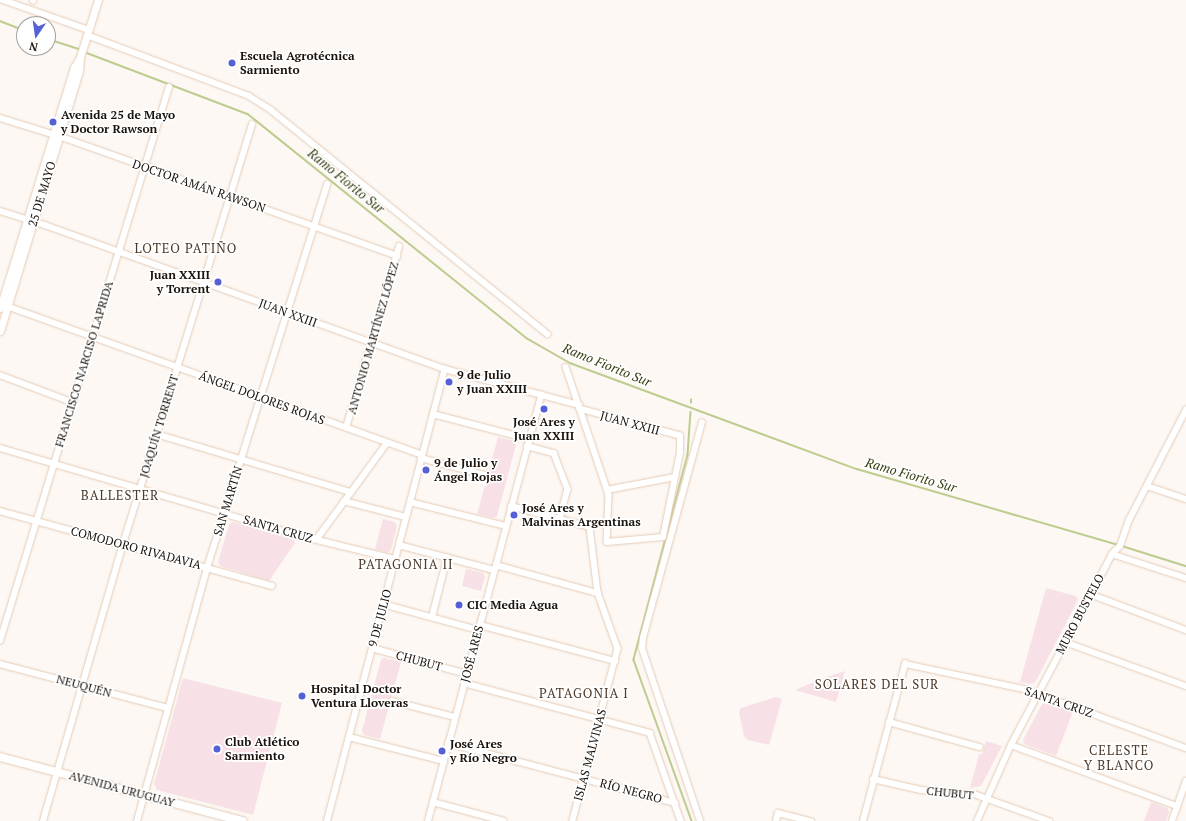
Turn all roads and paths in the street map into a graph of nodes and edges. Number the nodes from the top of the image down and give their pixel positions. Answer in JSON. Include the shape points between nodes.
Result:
{"nodes":[{"id":1,"x":3,"y":0,"type":"edge"},
{"id":2,"x":98,"y":0,"type":"edge"},
{"id":3,"x":88,"y":33,"type":"junction"},
{"id":4,"x":169,"y":88,"type":"dead end"},
{"id":5,"x":0,"y":118,"type":"edge"},
{"id":6,"x":252,"y":124,"type":"dead end"},
{"id":7,"x":56,"y":135,"type":"junction"},
{"id":8,"x":144,"y":167,"type":"junction"},
{"id":9,"x":327,"y":184,"type":"dead end"},
{"id":10,"x":230,"y":197,"type":"junction"},
{"id":11,"x":0,"y":211,"type":"edge"},
{"id":12,"x":30,"y":220,"type":"junction"},
{"id":13,"x":314,"y":226,"type":"junction"},
{"id":14,"x":400,"y":247,"type":"dead end"},
{"id":15,"x":119,"y":252,"type":"junction"},
{"id":16,"x":397,"y":256,"type":"junction"},
{"id":17,"x":203,"y":282,"type":"junction"},
{"id":18,"x":2,"y":306,"type":"edge"},
{"id":19,"x":287,"y":313,"type":"junction"},
{"id":20,"x":0,"y":331,"type":"edge"},
{"id":21,"x":548,"y":334,"type":"dead end"},
{"id":22,"x":92,"y":337,"type":"junction"},
{"id":23,"x":371,"y":343,"type":"junction"},
{"id":24,"x":566,"y":367,"type":"dead end"},
{"id":25,"x":177,"y":368,"type":"junction"},
{"id":26,"x":444,"y":369,"type":"junction"},
{"id":27,"x":0,"y":375,"type":"edge"},
{"id":28,"x":541,"y":395,"type":"junction"},
{"id":29,"x":260,"y":397,"type":"junction"},
{"id":30,"x":72,"y":402,"type":"junction"},
{"id":31,"x":580,"y":407,"type":"junction"},
{"id":32,"x":1186,"y":410,"type":"edge"},
{"id":33,"x":433,"y":414,"type":"junction"},
{"id":34,"x":702,"y":423,"type":"dead end"},
{"id":35,"x":346,"y":428,"type":"junction"},
{"id":36,"x":156,"y":434,"type":"junction"},
{"id":37,"x":529,"y":439,"type":"junction"},
{"id":38,"x":387,"y":443,"type":"junction"},
{"id":39,"x":527,"y":446,"type":"junction"},
{"id":40,"x":0,"y":448,"type":"edge"},
{"id":41,"x":422,"y":457,"type":"junction"},
{"id":42,"x":241,"y":459,"type":"junction"},
{"id":43,"x":53,"y":463,"type":"junction"},
{"id":44,"x":485,"y":475,"type":"dead end"},
{"id":45,"x":675,"y":477,"type":"junction"},
{"id":46,"x":1147,"y":486,"type":"junction"},
{"id":47,"x":139,"y":489,"type":"junction"},
{"id":48,"x":607,"y":490,"type":"junction"},
{"id":49,"x":351,"y":492,"type":"junction"},
{"id":50,"x":1186,"y":499,"type":"edge"},
{"id":51,"x":344,"y":501,"type":"junction"},
{"id":52,"x":410,"y":502,"type":"junction"},
{"id":53,"x":511,"y":506,"type":"junction"},
{"id":54,"x":0,"y":511,"type":"edge"},
{"id":55,"x":224,"y":514,"type":"junction"},
{"id":56,"x":406,"y":517,"type":"junction"},
{"id":57,"x":560,"y":519,"type":"junction"},
{"id":58,"x":36,"y":521,"type":"junction"},
{"id":59,"x":506,"y":526,"type":"junction"},
{"id":60,"x":316,"y":540,"type":"junction"},
{"id":61,"x":123,"y":544,"type":"junction"},
{"id":62,"x":399,"y":545,"type":"junction"},
{"id":63,"x":1112,"y":554,"type":"junction"},
{"id":64,"x":447,"y":558,"type":"junction"},
{"id":65,"x":395,"y":559,"type":"junction"},
{"id":66,"x":495,"y":567,"type":"junction"},
{"id":67,"x":207,"y":568,"type":"junction"},
{"id":68,"x":1186,"y":578,"type":"edge"},
{"id":69,"x":272,"y":586,"type":"dead end"},
{"id":70,"x":598,"y":593,"type":"junction"},
{"id":71,"x":1090,"y":594,"type":"junction"},
{"id":72,"x":383,"y":604,"type":"junction"},
{"id":73,"x":432,"y":617,"type":"junction"},
{"id":74,"x":479,"y":627,"type":"junction"},
{"id":75,"x":1186,"y":630,"type":"edge"},
{"id":76,"x":0,"y":641,"type":"edge"},
{"id":77,"x":1065,"y":642,"type":"junction"},
{"id":78,"x":372,"y":648,"type":"junction"},
{"id":79,"x":615,"y":661,"type":"junction"},
{"id":80,"x":0,"y":664,"type":"edge"},
{"id":81,"x":467,"y":674,"type":"junction"},
{"id":82,"x":464,"y":683,"type":"junction"},
{"id":83,"x":84,"y":686,"type":"junction"},
{"id":84,"x":1186,"y":686,"type":"edge"},
{"id":85,"x":1038,"y":694,"type":"junction"},
{"id":86,"x":392,"y":701,"type":"dead end"},
{"id":87,"x":168,"y":708,"type":"junction"},
{"id":88,"x":455,"y":717,"type":"junction"},
{"id":89,"x":600,"y":719,"type":"junction"},
{"id":90,"x":889,"y":722,"type":"junction"},
{"id":91,"x":349,"y":737,"type":"junction"},
{"id":92,"x":448,"y":743,"type":"junction"},
{"id":93,"x":1011,"y":745,"type":"junction"},
{"id":94,"x":980,"y":747,"type":"dead end"},
{"id":95,"x":1186,"y":748,"type":"edge"},
{"id":96,"x":0,"y":757,"type":"edge"},
{"id":97,"x":444,"y":761,"type":"junction"},
{"id":98,"x":58,"y":772,"type":"junction"},
{"id":99,"x":584,"y":779,"type":"junction"},
{"id":100,"x":873,"y":779,"type":"junction"},
{"id":101,"x":1186,"y":781,"type":"edge"},
{"id":102,"x":144,"y":795,"type":"junction"},
{"id":103,"x":986,"y":798,"type":"junction"},
{"id":104,"x":433,"y":802,"type":"junction"},
{"id":105,"x":675,"y":803,"type":"junction"},
{"id":106,"x":1177,"y":806,"type":"junction"},
{"id":107,"x":233,"y":820,"type":"edge"},
{"id":108,"x":43,"y":821,"type":"edge"},
{"id":109,"x":137,"y":821,"type":"edge"},
{"id":110,"x":243,"y":821,"type":"edge"},
{"id":111,"x":327,"y":821,"type":"edge"},
{"id":112,"x":428,"y":821,"type":"edge"},
{"id":113,"x":504,"y":821,"type":"edge"},
{"id":114,"x":573,"y":821,"type":"edge"},
{"id":115,"x":681,"y":821,"type":"edge"},
{"id":116,"x":700,"y":821,"type":"edge"},
{"id":117,"x":776,"y":821,"type":"edge"},
{"id":118,"x":812,"y":821,"type":"edge"},
{"id":119,"x":863,"y":821,"type":"edge"},
{"id":120,"x":977,"y":821,"type":"edge"},
{"id":121,"x":1049,"y":821,"type":"edge"},
{"id":122,"x":1172,"y":821,"type":"edge"}],
"edges":[{"from":1,"to":3,"type":"street"},
{"from":2,"to":3,"type":"street","name":"25 DE MAYO"},
{"from":3,"to":7,"type":"street","name":"25 DE MAYO","via":[[80,58],[74,67]]},
{"from":3,"to":21,"type":"street","via":[[249,96],[266,107]]},
{"from":4,"to":8,"type":"street","name":"FRANCISCO NARCISO LAPRIDA"},
{"from":5,"to":7,"type":"street","name":"DOCTOR AMÁN RAWSON"},
{"from":6,"to":10,"type":"street","name":"JOAQUÍN TORRENT"},
{"from":7,"to":8,"type":"street","name":"DOCTOR AMÁN RAWSON"},
{"from":7,"to":12,"type":"street","name":"25 DE MAYO"},
{"from":8,"to":10,"type":"street","name":"DOCTOR AMÁN RAWSON"},
{"from":8,"to":15,"type":"street","name":"FRANCISCO NARCISO LAPRIDA"},
{"from":9,"to":13,"type":"street","name":"SAN MARTÍN"},
{"from":10,"to":13,"type":"street","name":"DOCTOR AMÁN RAWSON"},
{"from":10,"to":17,"type":"street","name":"JOAQUÍN TORRENT"},
{"from":11,"to":12,"type":"street","name":"JUAN XXIII"},
{"from":12,"to":15,"type":"street","name":"JUAN XXIII"},
{"from":12,"to":18,"type":"street","name":"25 DE MAYO"},
{"from":13,"to":16,"type":"street","name":"DOCTOR AMÁN RAWSON"},
{"from":13,"to":19,"type":"street","name":"SAN MARTÍN"},
{"from":14,"to":16,"type":"street","name":"ANTONIO MARTÍNEZ LÓPEZ"},
{"from":15,"to":17,"type":"street","name":"JUAN XXIII"},
{"from":15,"to":22,"type":"street","name":"FRANCISCO NARCISO LAPRIDA"},
{"from":16,"to":23,"type":"street","name":"ANTONIO MARTÍNEZ LÓPEZ"},
{"from":17,"to":19,"type":"street","name":"JUAN XXIII"},
{"from":17,"to":25,"type":"street","name":"JOAQUÍN TORRENT"},
{"from":18,"to":20,"type":"street","name":"25 DE MAYO"},
{"from":18,"to":22,"type":"street","name":"ÁNGEL DOLORES ROJAS"},
{"from":19,"to":23,"type":"street","name":"JUAN XXIII"},
{"from":19,"to":29,"type":"street","name":"SAN MARTÍN"},
{"from":22,"to":25,"type":"street","name":"ÁNGEL DOLORES ROJAS"},
{"from":22,"to":30,"type":"street","name":"FRANCISCO NARCISO LAPRIDA"},
{"from":23,"to":26,"type":"street","name":"JUAN XXIII"},
{"from":23,"to":35,"type":"street","name":"ANTONIO MARTÍNEZ LÓPEZ"},
{"from":24,"to":31,"type":"street"},
{"from":25,"to":29,"type":"street","name":"ÁNGEL DOLORES ROJAS"},
{"from":25,"to":36,"type":"street","name":"JOAQUÍN TORRENT"},
{"from":26,"to":28,"type":"street","name":"JUAN XXIII"},
{"from":26,"to":33,"type":"street","name":"9 DE JULIO"},
{"from":27,"to":30,"type":"street"},
{"from":28,"to":31,"type":"street","name":"JUAN XXIII"},
{"from":28,"to":37,"type":"street","name":"JOSÉ ARES"},
{"from":29,"to":35,"type":"street","name":"ÁNGEL DOLORES ROJAS"},
{"from":29,"to":42,"type":"street","name":"SAN MARTÍN"},
{"from":30,"to":43,"type":"street","name":"FRANCISCO NARCISO LAPRIDA"},
{"from":31,"to":45,"type":"street","name":"JUAN XXIII","via":[[680,436],[680,453]]},
{"from":31,"to":48,"type":"street"},
{"from":32,"to":46,"type":"street","name":"MURO BUSTELO"},
{"from":33,"to":37,"type":"street"},
{"from":33,"to":41,"type":"street","name":"9 DE JULIO"},
{"from":34,"to":116,"type":"street","via":[[642,649]]},
{"from":35,"to":38,"type":"street","name":"ÁNGEL DOLORES ROJAS"},
{"from":36,"to":42,"type":"street"},
{"from":36,"to":47,"type":"street","name":"JOAQUÍN TORRENT"},
{"from":37,"to":39,"type":"street","name":"JOSÉ ARES"},
{"from":38,"to":41,"type":"street","name":"ÁNGEL DOLORES ROJAS"},
{"from":38,"to":49,"type":"street"},
{"from":39,"to":53,"type":"street","name":"JOSÉ ARES"},
{"from":39,"to":57,"type":"street","via":[[554,453],[568,489]]},
{"from":40,"to":43,"type":"street","name":"SANTA CRUZ"},
{"from":41,"to":44,"type":"street","name":"ÁNGEL DOLORES ROJAS"},
{"from":41,"to":52,"type":"street","name":"9 DE JULIO"},
{"from":42,"to":49,"type":"street"},
{"from":42,"to":55,"type":"street","name":"SAN MARTÍN"},
{"from":43,"to":47,"type":"street","name":"SANTA CRUZ"},
{"from":43,"to":58,"type":"street","name":"FRANCISCO NARCISO LAPRIDA"},
{"from":45,"to":48,"type":"street"},
{"from":45,"to":48,"type":"street","via":[[663,537],[607,542]]},
{"from":46,"to":50,"type":"street"},
{"from":46,"to":63,"type":"street","name":"MURO BUSTELO","via":[[1120,546]]},
{"from":47,"to":55,"type":"street","name":"SANTA CRUZ"},
{"from":47,"to":61,"type":"street","name":"JOAQUÍN TORRENT"},
{"from":49,"to":51,"type":"street"},
{"from":51,"to":56,"type":"street"},
{"from":51,"to":60,"type":"street"},
{"from":52,"to":56,"type":"street","name":"9 DE JULIO"},
{"from":52,"to":59,"type":"street"},
{"from":53,"to":57,"type":"street"},
{"from":53,"to":59,"type":"street","name":"JOSÉ ARES"},
{"from":54,"to":58,"type":"street","name":"COMODORO RIVADAVIA"},
{"from":55,"to":60,"type":"street","name":"SANTA CRUZ"},
{"from":55,"to":67,"type":"street","name":"SAN MARTÍN"},
{"from":56,"to":62,"type":"street","name":"9 DE JULIO"},
{"from":57,"to":70,"type":"street","name":"ISLAS MALVINAS","via":[[590,526]]},
{"from":58,"to":61,"type":"street","name":"COMODORO RIVADAVIA"},
{"from":58,"to":76,"type":"street","name":"FRANCISCO NARCISO LAPRIDA"},
{"from":59,"to":66,"type":"street","name":"JOSÉ ARES"},
{"from":60,"to":65,"type":"street","name":"SANTA CRUZ"},
{"from":61,"to":67,"type":"street","name":"COMODORO RIVADAVIA"},
{"from":61,"to":83,"type":"street","name":"JOAQUÍN TORRENT"},
{"from":62,"to":64,"type":"street"},
{"from":62,"to":65,"type":"street","name":"9 DE JULIO"},
{"from":63,"to":68,"type":"street"},
{"from":63,"to":71,"type":"street","name":"MURO BUSTELO"},
{"from":64,"to":66,"type":"street"},
{"from":64,"to":73,"type":"street"},
{"from":65,"to":72,"type":"street","name":"9 DE JULIO"},
{"from":66,"to":70,"type":"street"},
{"from":66,"to":74,"type":"street","name":"JOSÉ ARES"},
{"from":67,"to":69,"type":"street","name":"COMODORO RIVADAVIA"},
{"from":67,"to":87,"type":"street","name":"SAN MARTÍN"},
{"from":70,"to":79,"type":"street","name":"ISLAS MALVINAS","via":[[618,649]]},
{"from":71,"to":75,"type":"street"},
{"from":71,"to":77,"type":"street","name":"MURO BUSTELO"},
{"from":72,"to":73,"type":"street"},
{"from":72,"to":78,"type":"street","name":"9 DE JULIO"},
{"from":73,"to":74,"type":"street"},
{"from":74,"to":79,"type":"street"},
{"from":74,"to":81,"type":"street","name":"JOSÉ ARES"},
{"from":77,"to":84,"type":"street"},
{"from":77,"to":85,"type":"street","name":"MURO BUSTELO"},
{"from":78,"to":81,"type":"street","name":"CHUBUT"},
{"from":78,"to":91,"type":"street","name":"9 DE JULIO"},
{"from":79,"to":89,"type":"street","name":"ISLAS MALVINAS"},
{"from":80,"to":83,"type":"street","name":"NEUQUÉN"},
{"from":81,"to":82,"type":"street","name":"JOSÉ ARES"},
{"from":82,"to":88,"type":"street","name":"JOSÉ ARES"},
{"from":82,"to":89,"type":"street"},
{"from":83,"to":87,"type":"street","name":"NEUQUÉN"},
{"from":83,"to":98,"type":"street","name":"JOAQUÍN TORRENT"},
{"from":85,"to":90,"type":"street","name":"SANTA CRUZ","via":[[905,664]]},
{"from":85,"to":93,"type":"street","name":"MURO BUSTELO"},
{"from":85,"to":95,"type":"street","name":"SANTA CRUZ"},
{"from":86,"to":88,"type":"street"},
{"from":87,"to":102,"type":"street","name":"SAN MARTÍN"},
{"from":88,"to":92,"type":"street","name":"JOSÉ ARES"},
{"from":89,"to":99,"type":"street","name":"ISLAS MALVINAS"},
{"from":89,"to":105,"type":"street","via":[[650,733]]},
{"from":90,"to":94,"type":"street"},
{"from":90,"to":100,"type":"street"},
{"from":91,"to":97,"type":"street"},
{"from":91,"to":111,"type":"street","name":"9 DE JULIO"},
{"from":92,"to":97,"type":"street","name":"JOSÉ ARES"},
{"from":92,"to":99,"type":"street","name":"RÍO NEGRO"},
{"from":93,"to":103,"type":"street","name":"MURO BUSTELO"},
{"from":93,"to":106,"type":"street"},
{"from":96,"to":98,"type":"main road","name":"AVENIDA URUGUAY"},
{"from":97,"to":104,"type":"street","name":"JOSÉ ARES"},
{"from":98,"to":102,"type":"main road","name":"AVENIDA URUGUAY"},
{"from":98,"to":108,"type":"street","name":"JOAQUÍN TORRENT"},
{"from":99,"to":105,"type":"street","name":"RÍO NEGRO"},
{"from":99,"to":114,"type":"street","name":"ISLAS MALVINAS"},
{"from":100,"to":103,"type":"street","name":"CHUBUT","via":[[921,790],[974,794]]},
{"from":100,"to":119,"type":"street"},
{"from":101,"to":106,"type":"street"},
{"from":102,"to":107,"type":"main road","name":"AVENIDA URUGUAY"},
{"from":102,"to":109,"type":"street","name":"SAN MARTÍN"},
{"from":103,"to":120,"type":"street","name":"MURO BUSTELO"},
{"from":103,"to":121,"type":"street","name":"CHUBUT"},
{"from":104,"to":112,"type":"street","name":"JOSÉ ARES"},
{"from":104,"to":113,"type":"street"},
{"from":105,"to":115,"type":"street"},
{"from":106,"to":122,"type":"street"},
{"from":107,"to":110,"type":"main road","name":"AVENIDA URUGUAY"},
{"from":117,"to":118,"type":"street","via":[[778,813]]}]}
